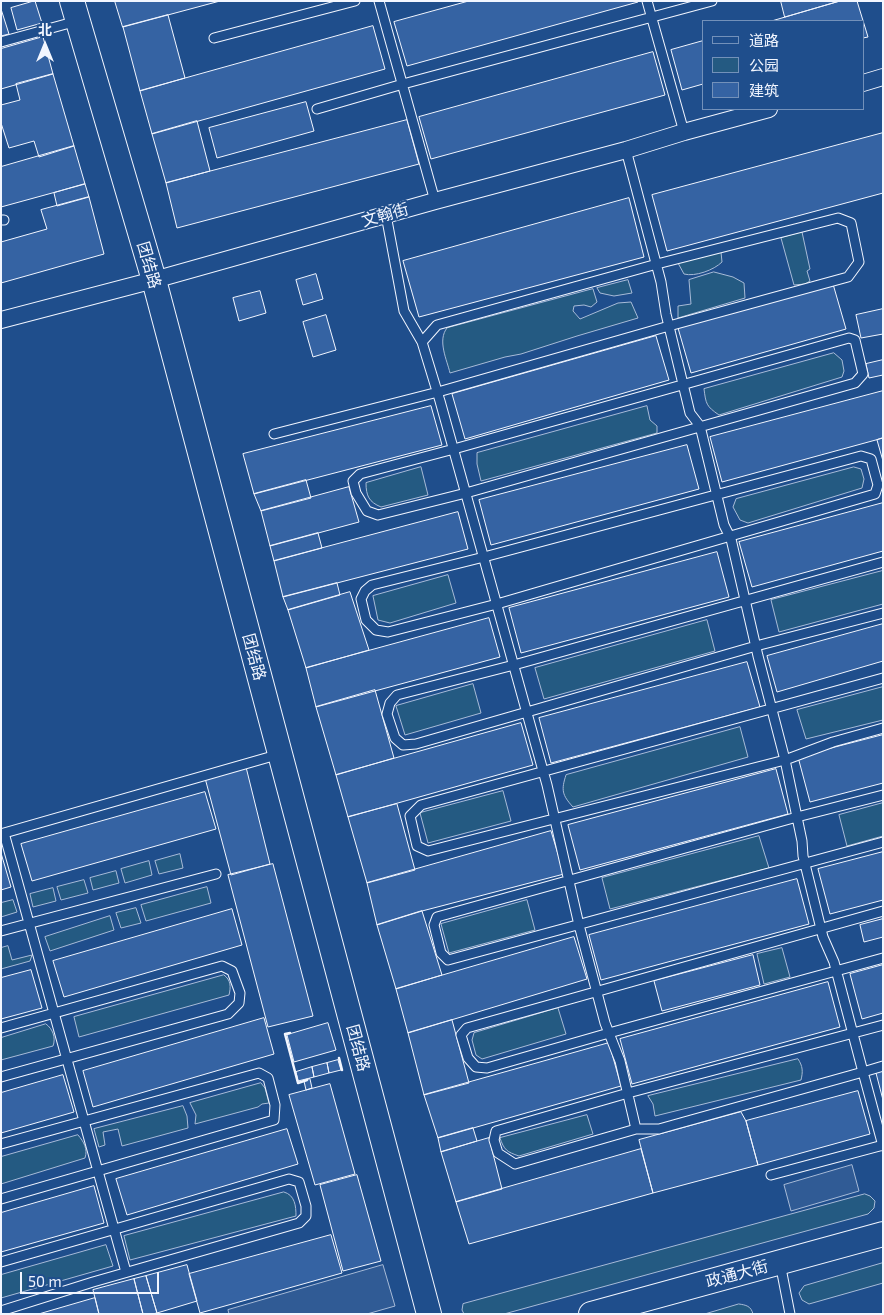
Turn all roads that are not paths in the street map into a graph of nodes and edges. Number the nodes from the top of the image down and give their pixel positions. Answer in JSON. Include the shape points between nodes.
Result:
{"nodes":[{"id":1,"x":355,"y":1,"type":"edge"},
{"id":2,"x":379,"y":1,"type":"edge"},
{"id":3,"x":647,"y":1,"type":"edge"},
{"id":4,"x":712,"y":1,"type":"edge"},
{"id":5,"x":75,"y":11,"type":"edge"},
{"id":6,"x":652,"y":18,"type":"junction"},
{"id":7,"x":214,"y":38,"type":"dead end"},
{"id":8,"x":1,"y":42,"type":"edge"},
{"id":9,"x":883,"y":77,"type":"edge"},
{"id":10,"x":864,"y":83,"type":"edge"},
{"id":11,"x":403,"y":84,"type":"junction"},
{"id":12,"x":317,"y":110,"type":"dead end"},
{"id":13,"x":764,"y":110,"type":"edge"},
{"id":14,"x":684,"y":132,"type":"junction"},
{"id":15,"x":626,"y":150,"type":"junction"},
{"id":16,"x":435,"y":201,"type":"junction"},
{"id":17,"x":386,"y":216,"type":"junction"},
{"id":18,"x":657,"y":264,"type":"junction"},
{"id":19,"x":154,"y":280,"type":"junction"},
{"id":20,"x":1,"y":320,"type":"edge"},
{"id":21,"x":668,"y":326,"type":"junction"},
{"id":22,"x":422,"y":342,"type":"junction"},
{"id":23,"x":683,"y":384,"type":"junction"},
{"id":24,"x":438,"y":392,"type":"junction"},
{"id":25,"x":700,"y":426,"type":"junction"},
{"id":26,"x":274,"y":434,"type":"dead end"},
{"id":27,"x":454,"y":449,"type":"junction"},
{"id":28,"x":466,"y":493,"type":"junction"},
{"id":29,"x":716,"y":494,"type":"junction"},
{"id":30,"x":729,"y":536,"type":"junction"},
{"id":31,"x":484,"y":557,"type":"junction"},
{"id":32,"x":883,"y":562,"type":"edge"},
{"id":33,"x":745,"y":601,"type":"junction"},
{"id":34,"x":497,"y":604,"type":"junction"},
{"id":35,"x":883,"y":613,"type":"edge"},
{"id":36,"x":756,"y":646,"type":"junction"},
{"id":37,"x":514,"y":665,"type":"junction"},
{"id":38,"x":883,"y":678,"type":"edge"},
{"id":39,"x":771,"y":708,"type":"junction"},
{"id":40,"x":527,"y":712,"type":"junction"},
{"id":41,"x":883,"y":728,"type":"edge"},
{"id":42,"x":280,"y":754,"type":"junction"},
{"id":43,"x":784,"y":760,"type":"junction"},
{"id":44,"x":543,"y":772,"type":"junction"},
{"id":45,"x":883,"y":795,"type":"edge"},
{"id":46,"x":796,"y":817,"type":"junction"},
{"id":47,"x":555,"y":819,"type":"junction"},
{"id":48,"x":2,"y":833,"type":"edge"},
{"id":49,"x":883,"y":842,"type":"edge"},
{"id":50,"x":805,"y":863,"type":"junction"},
{"id":51,"x":216,"y":874,"type":"dead end"},
{"id":52,"x":569,"y":880,"type":"junction"},
{"id":53,"x":883,"y":911,"type":"edge"},
{"id":54,"x":28,"y":924,"type":"junction"},
{"id":55,"x":579,"y":925,"type":"junction"},
{"id":56,"x":821,"y":928,"type":"junction"},
{"id":57,"x":1,"y":931,"type":"edge"},
{"id":58,"x":883,"y":958,"type":"edge"},
{"id":59,"x":836,"y":970,"type":"junction"},
{"id":60,"x":597,"y":991,"type":"junction"},
{"id":61,"x":54,"y":1014,"type":"junction"},
{"id":62,"x":883,"y":1026,"type":"edge"},
{"id":63,"x":1,"y":1028,"type":"edge"},
{"id":64,"x":609,"y":1033,"type":"junction"},
{"id":65,"x":853,"y":1033,"type":"junction"},
{"id":66,"x":66,"y":1059,"type":"junction"},
{"id":67,"x":883,"y":1066,"type":"edge"},
{"id":68,"x":863,"y":1072,"type":"junction"},
{"id":69,"x":1,"y":1077,"type":"edge"},
{"id":70,"x":628,"y":1093,"type":"junction"},
{"id":71,"x":84,"y":1121,"type":"junction"},
{"id":72,"x":636,"y":1128,"type":"junction"},
{"id":73,"x":1,"y":1144,"type":"edge"},
{"id":74,"x":883,"y":1146,"type":"edge"},
{"id":75,"x":98,"y":1171,"type":"junction"},
{"id":76,"x":771,"y":1175,"type":"dead end"},
{"id":77,"x":1,"y":1199,"type":"edge"},
{"id":78,"x":114,"y":1229,"type":"junction"},
{"id":79,"x":883,"y":1234,"type":"edge"},
{"id":80,"x":1,"y":1262,"type":"edge"},
{"id":81,"x":780,"y":1262,"type":"junction"},
{"id":82,"x":126,"y":1272,"type":"junction"},
{"id":83,"x":1,"y":1311,"type":"edge"},
{"id":84,"x":429,"y":1314,"type":"edge"},
{"id":85,"x":591,"y":1314,"type":"edge"},
{"id":86,"x":790,"y":1314,"type":"edge"}],
"edges":[{"from":1,"to":7,"type":"lane"},
{"from":2,"to":11,"type":"lane"},
{"from":3,"to":6,"type":"lane"},
{"from":4,"to":6,"type":"lane"},
{"from":5,"to":8,"type":"lane"},
{"from":5,"to":19,"type":"street","name":"团结路"},
{"from":6,"to":11,"type":"lane"},
{"from":6,"to":14,"type":"lane"},
{"from":9,"to":10,"type":"street"},
{"from":11,"to":12,"type":"lane"},
{"from":11,"to":16,"type":"lane"},
{"from":13,"to":14,"type":"street","name":"文翰街"},
{"from":14,"to":15,"type":"street","name":"文翰街"},
{"from":15,"to":16,"type":"street","name":"文翰街"},
{"from":15,"to":18,"type":"lane"},
{"from":16,"to":17,"type":"street","name":"文翰街"},
{"from":17,"to":19,"type":"street","name":"文翰街"},
{"from":17,"to":22,"type":"lane","via":[[404,311]]},
{"from":18,"to":21,"type":"lane"},
{"from":18,"to":21,"type":"lane","via":[[838,218],[851,223],[855,239],[859,262],[848,277]]},
{"from":18,"to":22,"type":"lane","via":[[437,325]]},
{"from":19,"to":20,"type":"street","name":"文翰街"},
{"from":19,"to":42,"type":"street","name":"团结路"},
{"from":21,"to":23,"type":"lane"},
{"from":21,"to":24,"type":"lane"},
{"from":22,"to":24,"type":"lane"},
{"from":23,"to":25,"type":"lane","via":[[690,413]]},
{"from":23,"to":25,"type":"lane","via":[[849,338],[855,340],[863,374],[855,384]]},
{"from":23,"to":27,"type":"lane"},
{"from":24,"to":26,"type":"lane"},
{"from":24,"to":27,"type":"lane"},
{"from":25,"to":28,"type":"lane"},
{"from":25,"to":29,"type":"lane"},
{"from":27,"to":28,"type":"lane"},
{"from":27,"to":28,"type":"lane","via":[[360,474],[353,481],[356,493],[367,511],[378,515]]},
{"from":28,"to":31,"type":"lane"},
{"from":29,"to":30,"type":"lane"},
{"from":29,"to":30,"type":"lane","via":[[861,456],[871,459],[878,485],[875,494]]},
{"from":29,"to":31,"type":"lane"},
{"from":30,"to":33,"type":"lane"},
{"from":30,"to":34,"type":"lane"},
{"from":31,"to":34,"type":"lane"},
{"from":31,"to":34,"type":"lane","via":[[372,585],[361,599],[366,620],[376,630],[388,632]]},
{"from":32,"to":33,"type":"lane"},
{"from":33,"to":36,"type":"lane"},
{"from":33,"to":37,"type":"lane"},
{"from":34,"to":37,"type":"lane"},
{"from":35,"to":36,"type":"lane"},
{"from":36,"to":39,"type":"lane"},
{"from":36,"to":40,"type":"lane"},
{"from":37,"to":40,"type":"lane"},
{"from":37,"to":40,"type":"lane","via":[[397,695],[387,714],[395,738],[403,745]]},
{"from":38,"to":39,"type":"lane"},
{"from":39,"to":43,"type":"lane"},
{"from":39,"to":44,"type":"lane"},
{"from":40,"to":44,"type":"lane"},
{"from":41,"to":43,"type":"lane"},
{"from":42,"to":48,"type":"lane"},
{"from":42,"to":84,"type":"street","name":"团结路"},
{"from":43,"to":46,"type":"lane"},
{"from":43,"to":47,"type":"lane"},
{"from":44,"to":47,"type":"lane"},
{"from":44,"to":47,"type":"lane","via":[[421,805],[410,816],[417,846],[428,851]]},
{"from":45,"to":46,"type":"lane"},
{"from":46,"to":50,"type":"lane"},
{"from":46,"to":52,"type":"lane"},
{"from":47,"to":52,"type":"lane"},
{"from":48,"to":54,"type":"lane"},
{"from":49,"to":50,"type":"lane"},
{"from":50,"to":55,"type":"lane"},
{"from":50,"to":56,"type":"lane"},
{"from":51,"to":54,"type":"lane"},
{"from":52,"to":55,"type":"lane"},
{"from":52,"to":55,"type":"lane","via":[[437,917],[434,925],[441,953],[448,960]]},
{"from":53,"to":56,"type":"lane"},
{"from":54,"to":57,"type":"lane"},
{"from":54,"to":61,"type":"lane"},
{"from":55,"to":60,"type":"lane"},
{"from":56,"to":59,"type":"lane"},
{"from":56,"to":60,"type":"lane"},
{"from":58,"to":59,"type":"lane"},
{"from":59,"to":64,"type":"lane"},
{"from":59,"to":65,"type":"lane"},
{"from":60,"to":64,"type":"lane"},
{"from":60,"to":64,"type":"lane","via":[[467,1028],[461,1035],[468,1058],[476,1067],[487,1068]]},
{"from":61,"to":63,"type":"lane"},
{"from":61,"to":66,"type":"lane"},
{"from":61,"to":66,"type":"lane","via":[[222,966],[232,971],[240,993],[239,1003],[228,1014]]},
{"from":62,"to":65,"type":"lane"},
{"from":64,"to":70,"type":"lane"},
{"from":65,"to":68,"type":"lane"},
{"from":65,"to":70,"type":"lane"},
{"from":66,"to":69,"type":"lane"},
{"from":66,"to":71,"type":"lane"},
{"from":67,"to":68,"type":"lane"},
{"from":68,"to":72,"type":"lane","via":[[659,1128]]},
{"from":68,"to":74,"type":"lane"},
{"from":70,"to":72,"type":"lane"},
{"from":70,"to":72,"type":"lane","via":[[496,1131],[494,1140],[498,1153],[515,1164]]},
{"from":71,"to":73,"type":"lane"},
{"from":71,"to":75,"type":"lane"},
{"from":71,"to":75,"type":"lane","via":[[259,1073],[268,1078],[275,1105],[274,1120]]},
{"from":74,"to":76,"type":"lane"},
{"from":75,"to":77,"type":"lane"},
{"from":75,"to":78,"type":"lane"},
{"from":78,"to":80,"type":"lane"},
{"from":78,"to":82,"type":"lane"},
{"from":78,"to":82,"type":"lane","via":[[289,1179],[299,1182],[306,1206],[306,1216],[299,1224]]},
{"from":79,"to":81,"type":"street","name":"政通大街"},
{"from":81,"to":85,"type":"street","name":"政通大街"},
{"from":81,"to":86,"type":"lane"},
{"from":82,"to":83,"type":"lane"}]}
